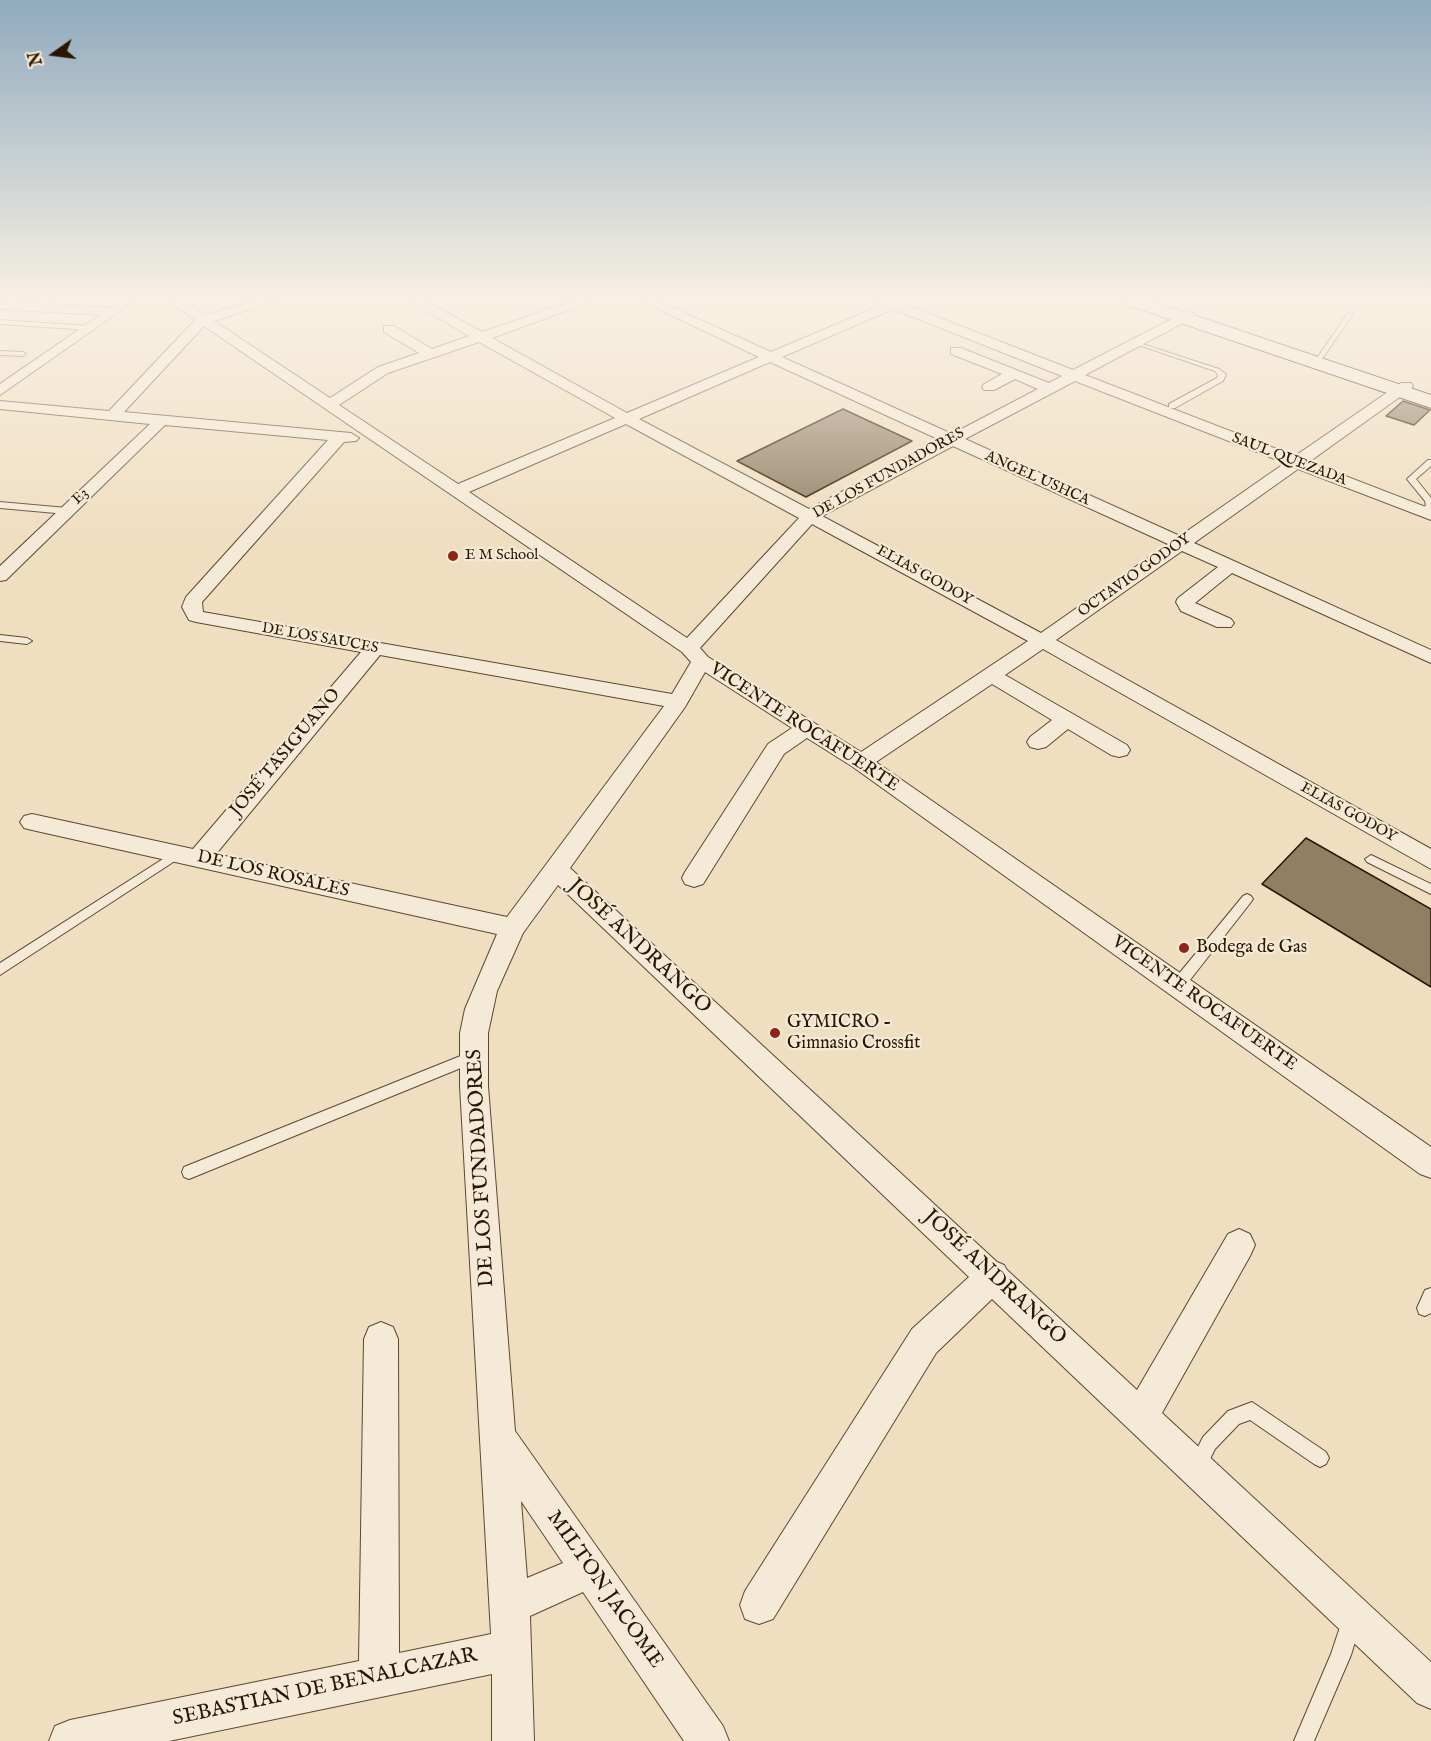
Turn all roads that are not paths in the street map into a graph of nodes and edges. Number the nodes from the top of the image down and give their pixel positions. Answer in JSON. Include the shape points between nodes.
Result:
{"nodes":[{"id":1,"x":15,"y":380,"type":"edge"},
{"id":2,"x":146,"y":380,"type":"edge"},
{"id":3,"x":292,"y":380,"type":"edge"},
{"id":4,"x":364,"y":380,"type":"edge"},
{"id":5,"x":557,"y":380,"type":"edge"},
{"id":6,"x":716,"y":380,"type":"edge"},
{"id":7,"x":821,"y":380,"type":"edge"},
{"id":8,"x":1002,"y":380,"type":"edge"},
{"id":9,"x":1030,"y":380,"type":"edge"},
{"id":10,"x":1063,"y":380,"type":"edge"},
{"id":11,"x":1082,"y":380,"type":"edge"},
{"id":12,"x":1218,"y":380,"type":"edge"},
{"id":13,"x":1376,"y":380,"type":"edge"},
{"id":14,"x":1379,"y":380,"type":"edge"},
{"id":15,"x":988,"y":387,"type":"dead end"},
{"id":16,"x":1049,"y":388,"type":"junction"},
{"id":17,"x":1402,"y":389,"type":"junction"},
{"id":18,"x":0,"y":391,"type":"edge"},
{"id":19,"x":1431,"y":395,"type":"edge"},
{"id":20,"x":1431,"y":402,"type":"edge"},
{"id":21,"x":0,"y":405,"type":"edge"},
{"id":22,"x":329,"y":405,"type":"junction"},
{"id":23,"x":1172,"y":406,"type":"dead end"},
{"id":24,"x":113,"y":415,"type":"junction"},
{"id":25,"x":626,"y":418,"type":"junction"},
{"id":26,"x":162,"y":420,"type":"junction"},
{"id":27,"x":339,"y":438,"type":"junction"},
{"id":28,"x":374,"y":438,"type":"junction"},
{"id":29,"x":951,"y":440,"type":"junction"},
{"id":30,"x":1431,"y":462,"type":"edge"},
{"id":31,"x":1295,"y":463,"type":"junction"},
{"id":32,"x":457,"y":491,"type":"junction"},
{"id":33,"x":0,"y":505,"type":"edge"},
{"id":34,"x":67,"y":511,"type":"junction"},
{"id":35,"x":1427,"y":513,"type":"edge"},
{"id":36,"x":811,"y":515,"type":"junction"},
{"id":37,"x":1181,"y":544,"type":"junction"},
{"id":38,"x":1230,"y":566,"type":"junction"},
{"id":39,"x":0,"y":576,"type":"edge"},
{"id":40,"x":1224,"y":623,"type":"dead end"},
{"id":41,"x":0,"y":638,"type":"edge"},
{"id":42,"x":27,"y":641,"type":"dead end"},
{"id":43,"x":1042,"y":641,"type":"junction"},
{"id":44,"x":374,"y":649,"type":"junction"},
{"id":45,"x":695,"y":654,"type":"junction"},
{"id":46,"x":1431,"y":657,"type":"edge"},
{"id":47,"x":992,"y":675,"type":"junction"},
{"id":48,"x":678,"y":702,"type":"junction"},
{"id":49,"x":1068,"y":719,"type":"junction"},
{"id":50,"x":807,"y":728,"type":"junction"},
{"id":51,"x":1038,"y":742,"type":"dead end"},
{"id":52,"x":1119,"y":750,"type":"dead end"},
{"id":53,"x":861,"y":762,"type":"junction"},
{"id":54,"x":32,"y":822,"type":"dead end"},
{"id":55,"x":188,"y":856,"type":"junction"},
{"id":56,"x":1371,"y":859,"type":"dead end"},
{"id":57,"x":1431,"y":860,"type":"edge"},
{"id":58,"x":556,"y":869,"type":"junction"},
{"id":59,"x":693,"y":878,"type":"dead end"},
{"id":60,"x":1431,"y":889,"type":"edge"},
{"id":61,"x":1247,"y":899,"type":"dead end"},
{"id":62,"x":513,"y":928,"type":"junction"},
{"id":63,"x":0,"y":970,"type":"edge"},
{"id":64,"x":1178,"y":985,"type":"junction"},
{"id":65,"x":473,"y":1057,"type":"junction"},
{"id":66,"x":1431,"y":1164,"type":"edge"},
{"id":67,"x":189,"y":1172,"type":"dead end"},
{"id":68,"x":1239,"y":1245,"type":"dead end"},
{"id":69,"x":993,"y":1276,"type":"junction"},
{"id":70,"x":381,"y":1339,"type":"dead end"},
{"id":71,"x":1141,"y":1416,"type":"junction"},
{"id":72,"x":500,"y":1438,"type":"junction"},
{"id":73,"x":1320,"y":1458,"type":"dead end"},
{"id":74,"x":1196,"y":1468,"type":"junction"},
{"id":75,"x":590,"y":1570,"type":"junction"},
{"id":76,"x":510,"y":1605,"type":"junction"},
{"id":77,"x":759,"y":1605,"type":"dead end"},
{"id":78,"x":1352,"y":1616,"type":"junction"},
{"id":79,"x":510,"y":1650,"type":"junction"},
{"id":80,"x":379,"y":1677,"type":"junction"},
{"id":81,"x":1431,"y":1689,"type":"edge"},
{"id":82,"x":70,"y":1741,"type":"edge"},
{"id":83,"x":513,"y":1741,"type":"edge"},
{"id":84,"x":708,"y":1741,"type":"edge"},
{"id":85,"x":1304,"y":1741,"type":"edge"}],
"edges":[{"from":1,"to":18,"type":"street"},
{"from":2,"to":24,"type":"street"},
{"from":3,"to":22,"type":"street","name":"VICENTE ROCAFUERTE"},
{"from":4,"to":22,"type":"street"},
{"from":5,"to":25,"type":"street","name":"ELIAS GODOY"},
{"from":6,"to":25,"type":"street"},
{"from":7,"to":29,"type":"street","name":"ANGEL USHCA"},
{"from":8,"to":15,"type":"street"},
{"from":9,"to":16,"type":"street"},
{"from":10,"to":16,"type":"street","name":"DE LOS FUNDADORES"},
{"from":11,"to":31,"type":"street","name":"SAUL QUEZADA"},
{"from":12,"to":23,"type":"lane"},
{"from":13,"to":17,"type":"main road"},
{"from":14,"to":17,"type":"main road"},
{"from":16,"to":29,"type":"street","name":"DE LOS FUNDADORES"},
{"from":17,"to":19,"type":"main road"},
{"from":17,"to":20,"type":"main road"},
{"from":17,"to":31,"type":"street","name":"OCTAVIO GODOY"},
{"from":21,"to":24,"type":"street"},
{"from":22,"to":28,"type":"street","name":"VICENTE ROCAFUERTE"},
{"from":24,"to":26,"type":"street"},
{"from":25,"to":32,"type":"street"},
{"from":25,"to":36,"type":"street","name":"ELIAS GODOY"},
{"from":26,"to":27,"type":"street"},
{"from":26,"to":34,"type":"street","name":"E3"},
{"from":27,"to":28,"type":"street"},
{"from":27,"to":44,"type":"street","name":"DE LOS SAUCES","via":[[190,607],[203,619]]},
{"from":28,"to":32,"type":"street","name":"VICENTE ROCAFUERTE"},
{"from":29,"to":36,"type":"street","name":"DE LOS FUNDADORES"},
{"from":29,"to":37,"type":"street","name":"ANGEL USHCA"},
{"from":30,"to":35,"type":"lane","via":[[1411,479],[1429,501]]},
{"from":31,"to":35,"type":"street","name":"SAUL QUEZADA"},
{"from":31,"to":37,"type":"street","name":"OCTAVIO GODOY"},
{"from":32,"to":45,"type":"street","name":"VICENTE ROCAFUERTE"},
{"from":33,"to":34,"type":"lane"},
{"from":34,"to":39,"type":"street","name":"E3"},
{"from":36,"to":43,"type":"street","name":"ELIAS GODOY"},
{"from":36,"to":45,"type":"street","name":"DE LOS FUNDADORES"},
{"from":37,"to":38,"type":"street","name":"ANGEL USHCA"},
{"from":37,"to":43,"type":"street","name":"OCTAVIO GODOY"},
{"from":38,"to":40,"type":"street","via":[[1185,602]]},
{"from":38,"to":46,"type":"street","name":"ANGEL USHCA"},
{"from":41,"to":42,"type":"lane"},
{"from":43,"to":47,"type":"street","name":"OCTAVIO GODOY"},
{"from":43,"to":57,"type":"street","name":"ELIAS GODOY"},
{"from":44,"to":48,"type":"street","name":"DE LOS SAUCES"},
{"from":44,"to":55,"type":"street","name":"JOSÉ TASIGUANO"},
{"from":45,"to":48,"type":"street","name":"DE LOS FUNDADORES"},
{"from":45,"to":50,"type":"street","name":"VICENTE ROCAFUERTE"},
{"from":47,"to":49,"type":"street"},
{"from":47,"to":53,"type":"street","name":"OCTAVIO GODOY"},
{"from":48,"to":58,"type":"street","name":"DE LOS FUNDADORES"},
{"from":49,"to":51,"type":"street"},
{"from":49,"to":52,"type":"street"},
{"from":50,"to":53,"type":"street","name":"VICENTE ROCAFUERTE"},
{"from":50,"to":59,"type":"street","via":[[776,749]]},
{"from":53,"to":64,"type":"street","name":"VICENTE ROCAFUERTE"},
{"from":54,"to":55,"type":"street","name":"DE LOS ROSALES"},
{"from":55,"to":62,"type":"street","name":"DE LOS ROSALES"},
{"from":55,"to":63,"type":"lane"},
{"from":56,"to":60,"type":"lane"},
{"from":58,"to":62,"type":"street","name":"DE LOS FUNDADORES"},
{"from":58,"to":69,"type":"street","name":"JOSÉ ANDRANGO"},
{"from":61,"to":64,"type":"lane"},
{"from":62,"to":65,"type":"street","name":"DE LOS FUNDADORES","via":[[484,991]]},
{"from":64,"to":66,"type":"street","name":"VICENTE ROCAFUERTE"},
{"from":65,"to":67,"type":"lane"},
{"from":65,"to":72,"type":"street","name":"DE LOS FUNDADORES"},
{"from":68,"to":71,"type":"street"},
{"from":69,"to":71,"type":"street","name":"JOSÉ ANDRANGO"},
{"from":69,"to":77,"type":"street","via":[[924,1341]]},
{"from":70,"to":80,"type":"street"},
{"from":71,"to":74,"type":"street","name":"JOSÉ ANDRANGO"},
{"from":72,"to":75,"type":"street","name":"MILTON JACOME"},
{"from":72,"to":76,"type":"street","name":"DE LOS FUNDADORES"},
{"from":73,"to":74,"type":"lane","via":[[1252,1411],[1234,1417],[1209,1443]]},
{"from":74,"to":78,"type":"street","name":"JOSÉ ANDRANGO"},
{"from":75,"to":76,"type":"street"},
{"from":75,"to":84,"type":"street","name":"MILTON JACOME"},
{"from":76,"to":79,"type":"street","name":"DE LOS FUNDADORES"},
{"from":78,"to":81,"type":"street","name":"JOSÉ ANDRANGO"},
{"from":78,"to":85,"type":"lane","via":[[1341,1655]]},
{"from":79,"to":80,"type":"street","name":"SEBASTIAN DE BENALCAZAR"},
{"from":79,"to":83,"type":"street","name":"DE LOS FUNDADORES"},
{"from":80,"to":82,"type":"street","name":"SEBASTIAN DE BENALCAZAR"}]}
